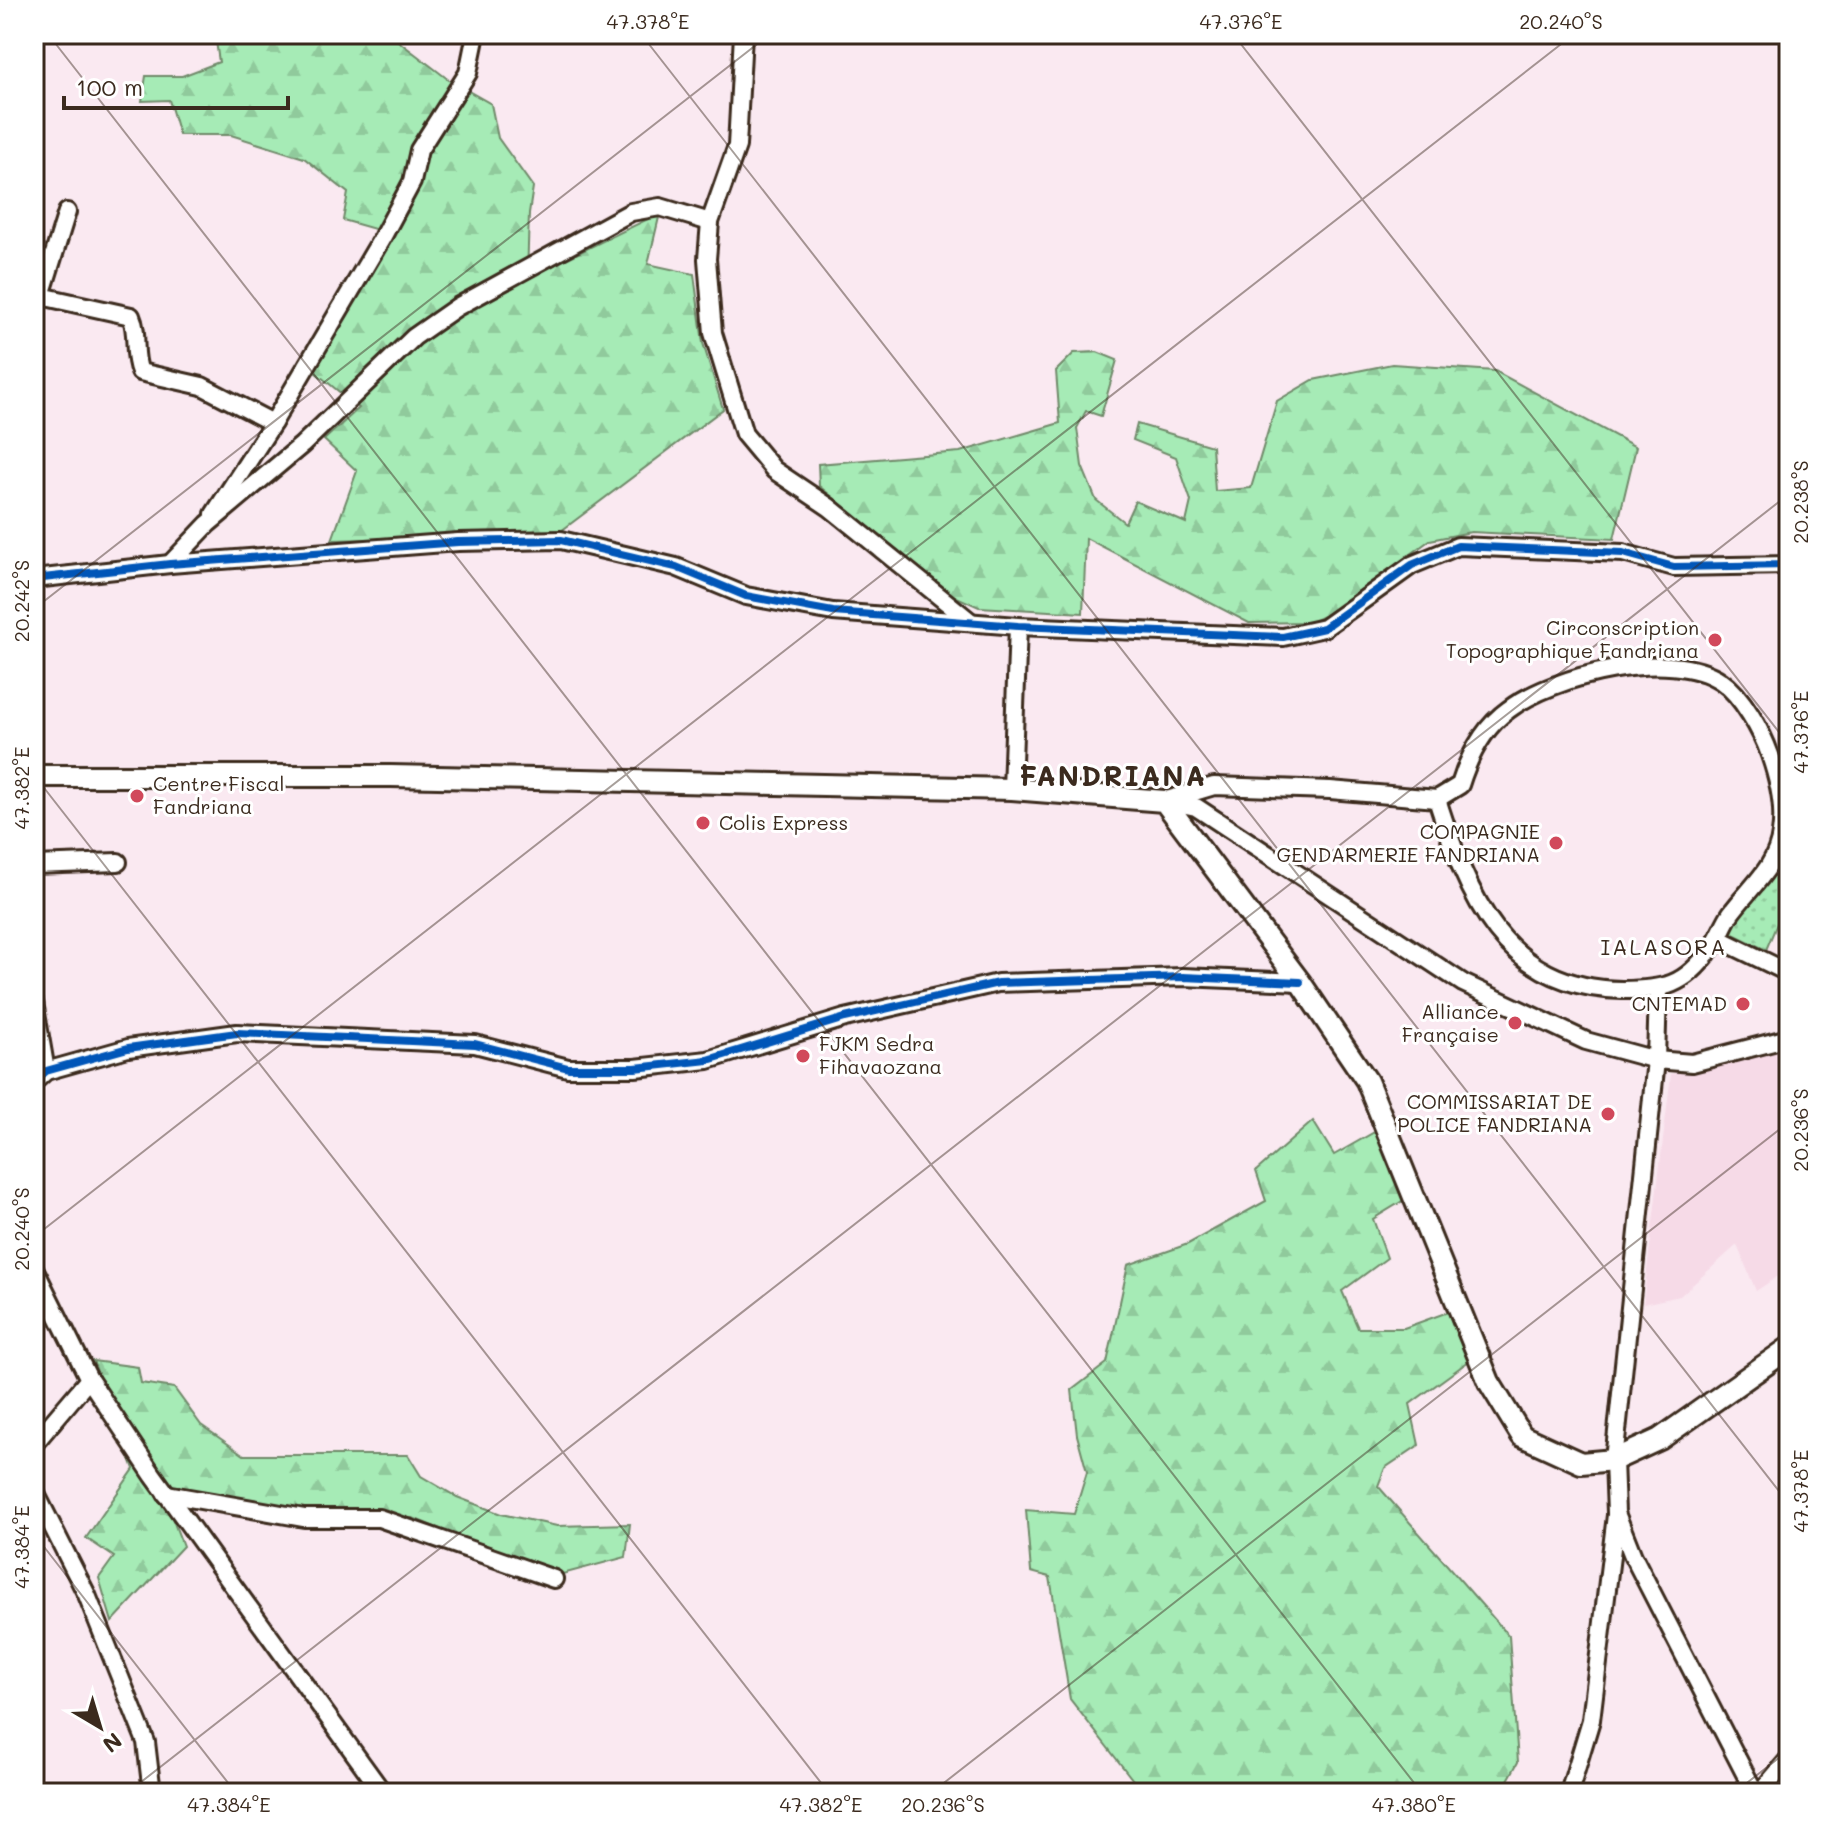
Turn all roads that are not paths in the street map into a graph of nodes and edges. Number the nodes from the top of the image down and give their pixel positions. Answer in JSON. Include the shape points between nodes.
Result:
{"nodes":[{"id":1,"x":476,"y":34,"type":"edge"},
{"id":2,"x":743,"y":34,"type":"edge"},
{"id":3,"x":67,"y":212,"type":"dead end"},
{"id":4,"x":710,"y":222,"type":"junction"},
{"id":5,"x":273,"y":423,"type":"junction"},
{"id":6,"x":208,"y":524,"type":"junction"},
{"id":7,"x":170,"y":564,"type":"junction"},
{"id":8,"x":1789,"y":565,"type":"edge"},
{"id":9,"x":34,"y":579,"type":"edge"},
{"id":10,"x":971,"y":623,"type":"junction"},
{"id":11,"x":1018,"y":626,"type":"junction"},
{"id":12,"x":34,"y":776,"type":"edge"},
{"id":13,"x":1012,"y":789,"type":"junction"},
{"id":14,"x":1437,"y":799,"type":"junction"},
{"id":15,"x":1164,"y":801,"type":"junction"},
{"id":16,"x":118,"y":862,"type":"dead end"},
{"id":17,"x":34,"y":865,"type":"edge"},
{"id":18,"x":1719,"y":939,"type":"junction"},
{"id":19,"x":1789,"y":973,"type":"edge"},
{"id":20,"x":1300,"y":982,"type":"junction"},
{"id":21,"x":1658,"y":990,"type":"junction"},
{"id":22,"x":34,"y":1002,"type":"edge"},
{"id":23,"x":1789,"y":1038,"type":"edge"},
{"id":24,"x":1656,"y":1060,"type":"junction"},
{"id":25,"x":40,"y":1077,"type":"edge"},
{"id":26,"x":34,"y":1268,"type":"edge"},
{"id":27,"x":1789,"y":1348,"type":"edge"},
{"id":28,"x":89,"y":1379,"type":"junction"},
{"id":29,"x":34,"y":1444,"type":"edge"},
{"id":30,"x":1614,"y":1460,"type":"junction"},
{"id":31,"x":34,"y":1490,"type":"edge"},
{"id":32,"x":166,"y":1494,"type":"junction"},
{"id":33,"x":1616,"y":1513,"type":"junction"},
{"id":34,"x":554,"y":1579,"type":"dead end"},
{"id":35,"x":1789,"y":1759,"type":"edge"},
{"id":36,"x":152,"y":1793,"type":"edge"},
{"id":37,"x":383,"y":1793,"type":"edge"},
{"id":38,"x":1569,"y":1793,"type":"edge"},
{"id":39,"x":1758,"y":1793,"type":"edge"}],
"edges":[{"from":1,"to":5,"type":"street","via":[[468,73],[419,150],[412,182]]},
{"from":2,"to":4,"type":"street","via":[[737,146]]},
{"from":3,"to":5,"type":"street","via":[[41,296],[131,316],[140,372],[202,386]]},
{"from":4,"to":6,"type":"street","via":[[660,207],[631,212],[457,307],[414,337],[302,445]]},
{"from":4,"to":10,"type":"street","via":[[713,333],[744,434],[774,470],[829,507]]},
{"from":5,"to":6,"type":"street"},
{"from":6,"to":7,"type":"street"},
{"from":7,"to":9,"type":"street"},
{"from":7,"to":10,"type":"street","via":[[458,542],[561,540],[676,567],[746,596],[833,612]]},
{"from":8,"to":11,"type":"street","via":[[1674,567],[1623,553],[1458,546],[1412,565],[1353,610],[1306,633],[1231,636]]},
{"from":10,"to":11,"type":"street"},
{"from":11,"to":13,"type":"street"},
{"from":12,"to":13,"type":"main road","via":[[407,776]]},
{"from":13,"to":15,"type":"main road"},
{"from":14,"to":15,"type":"street","via":[[1214,786]]},
{"from":14,"to":18,"type":"street","via":[[1460,785],[1469,754],[1508,710],[1559,684],[1619,668],[1679,666],[1721,681],[1760,727],[1777,775],[1782,832],[1759,883],[1730,915]]},
{"from":14,"to":21,"type":"street","via":[[1464,879],[1521,958],[1558,981]]},
{"from":15,"to":20,"type":"main road"},
{"from":15,"to":24,"type":"street","via":[[1196,807],[1463,983],[1586,1041]]},
{"from":16,"to":17,"type":"street"},
{"from":18,"to":19,"type":"street"},
{"from":18,"to":21,"type":"street","via":[[1679,980]]},
{"from":20,"to":25,"type":"street","via":[[1183,977],[998,983],[845,1018],[708,1060],[635,1068],[568,1068],[475,1044],[237,1033],[128,1048]]},
{"from":20,"to":30,"type":"main road","via":[[1367,1081],[1489,1382],[1522,1436],[1581,1463]]},
{"from":21,"to":24,"type":"street"},
{"from":22,"to":25,"type":"street"},
{"from":23,"to":24,"type":"street","via":[[1692,1063]]},
{"from":24,"to":30,"type":"street"},
{"from":26,"to":28,"type":"street"},
{"from":27,"to":30,"type":"main road","via":[[1660,1439]]},
{"from":28,"to":29,"type":"street"},
{"from":28,"to":32,"type":"street"},
{"from":30,"to":33,"type":"street"},
{"from":31,"to":36,"type":"street","via":[[87,1595],[140,1728]]},
{"from":32,"to":34,"type":"street","via":[[304,1518],[379,1518]]},
{"from":32,"to":37,"type":"street"},
{"from":33,"to":38,"type":"street","via":[[1591,1720]]},
{"from":33,"to":39,"type":"street","via":[[1633,1556]]},
{"from":35,"to":39,"type":"street"}]}
